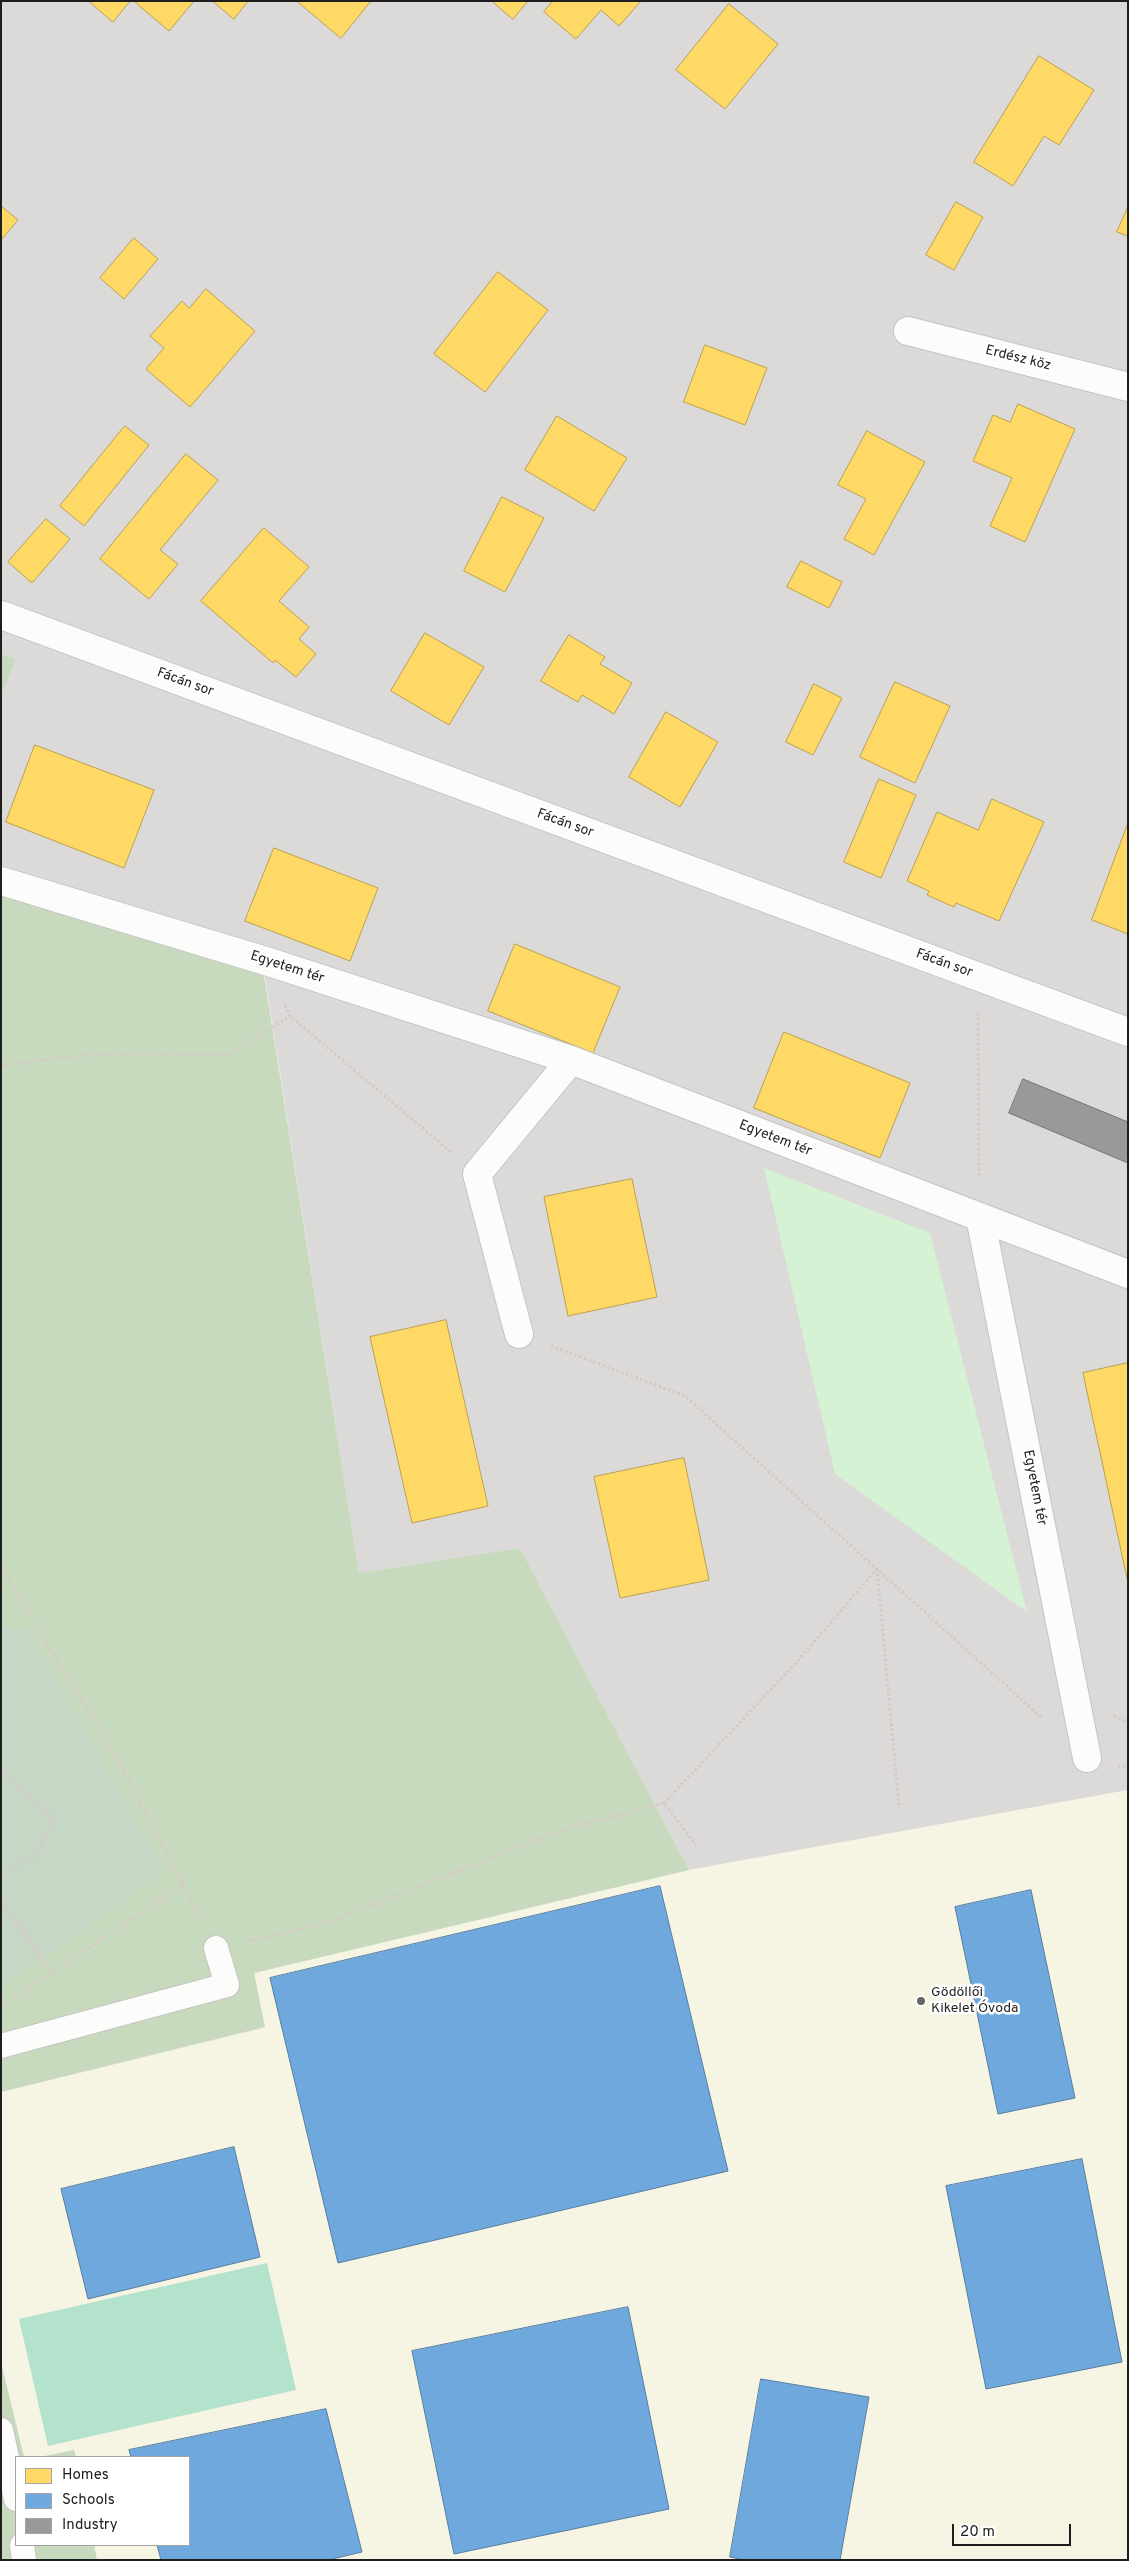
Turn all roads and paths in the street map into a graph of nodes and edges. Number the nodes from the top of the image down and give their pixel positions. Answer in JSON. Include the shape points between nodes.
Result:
{"nodes":[{"id":1,"x":908,"y":331,"type":"dead end"},
{"id":2,"x":1128,"y":387,"type":"edge"},
{"id":3,"x":1,"y":615,"type":"edge"},
{"id":4,"x":1,"y":881,"type":"edge"},
{"id":5,"x":978,"y":1016,"type":"dead end"},
{"id":6,"x":1128,"y":1032,"type":"edge"},
{"id":7,"x":571,"y":1060,"type":"junction"},
{"id":8,"x":1,"y":1066,"type":"edge"},
{"id":9,"x":477,"y":1174,"type":"junction"},
{"id":10,"x":980,"y":1217,"type":"junction"},
{"id":11,"x":1128,"y":1274,"type":"edge"},
{"id":12,"x":518,"y":1334,"type":"joint"},
{"id":13,"x":1,"y":1568,"type":"edge"},
{"id":14,"x":877,"y":1569,"type":"junction"},
{"id":15,"x":1044,"y":1719,"type":"dead end"},
{"id":16,"x":1087,"y":1758,"type":"dead end"},
{"id":17,"x":1,"y":1771,"type":"edge"},
{"id":18,"x":664,"y":1803,"type":"junction"},
{"id":19,"x":899,"y":1807,"type":"dead end"},
{"id":20,"x":696,"y":1845,"type":"dead end"},
{"id":21,"x":1,"y":1876,"type":"edge"},
{"id":22,"x":184,"y":1885,"type":"junction"},
{"id":23,"x":1,"y":1900,"type":"edge"},
{"id":24,"x":216,"y":1948,"type":"junction"},
{"id":25,"x":51,"y":1973,"type":"junction"},
{"id":26,"x":1,"y":2006,"type":"edge"},
{"id":27,"x":1,"y":2046,"type":"edge"},
{"id":28,"x":1,"y":2430,"type":"edge"},
{"id":29,"x":15,"y":2494,"type":"edge"},
{"id":30,"x":22,"y":2546,"type":"edge"},
{"id":31,"x":24,"y":2560,"type":"edge"}],
"edges":[{"from":1,"to":2,"type":"street","name":"Erdész köz"},
{"from":3,"to":6,"type":"street","name":"Fácán sor"},
{"from":4,"to":7,"type":"street","name":"Egyetem tér","via":[[269,962]]},
{"from":5,"to":10,"type":"path"},
{"from":7,"to":9,"type":"street"},
{"from":7,"to":10,"type":"street","name":"Egyetem tér"},
{"from":8,"to":9,"type":"path","via":[[78,1056],[137,1053],[229,1055],[290,1016]]},
{"from":9,"to":12,"type":"street"},
{"from":10,"to":11,"type":"street","name":"Egyetem tér"},
{"from":10,"to":16,"type":"street","name":"Egyetem tér"},
{"from":12,"to":14,"type":"path","via":[[685,1396]]},
{"from":13,"to":22,"type":"path","via":[[117,1758]]},
{"from":14,"to":15,"type":"path"},
{"from":14,"to":18,"type":"path","via":[[794,1666]]},
{"from":14,"to":19,"type":"path"},
{"from":17,"to":21,"type":"path","via":[[54,1819],[36,1855]]},
{"from":18,"to":20,"type":"path"},
{"from":18,"to":24,"type":"path","via":[[559,1831],[329,1922]]},
{"from":22,"to":24,"type":"path"},
{"from":22,"to":25,"type":"path"},
{"from":23,"to":25,"type":"path"},
{"from":24,"to":27,"type":"lane","via":[[227,1985]]},
{"from":25,"to":26,"type":"path"},
{"from":28,"to":29,"type":"lane"},
{"from":30,"to":31,"type":"lane"}]}
